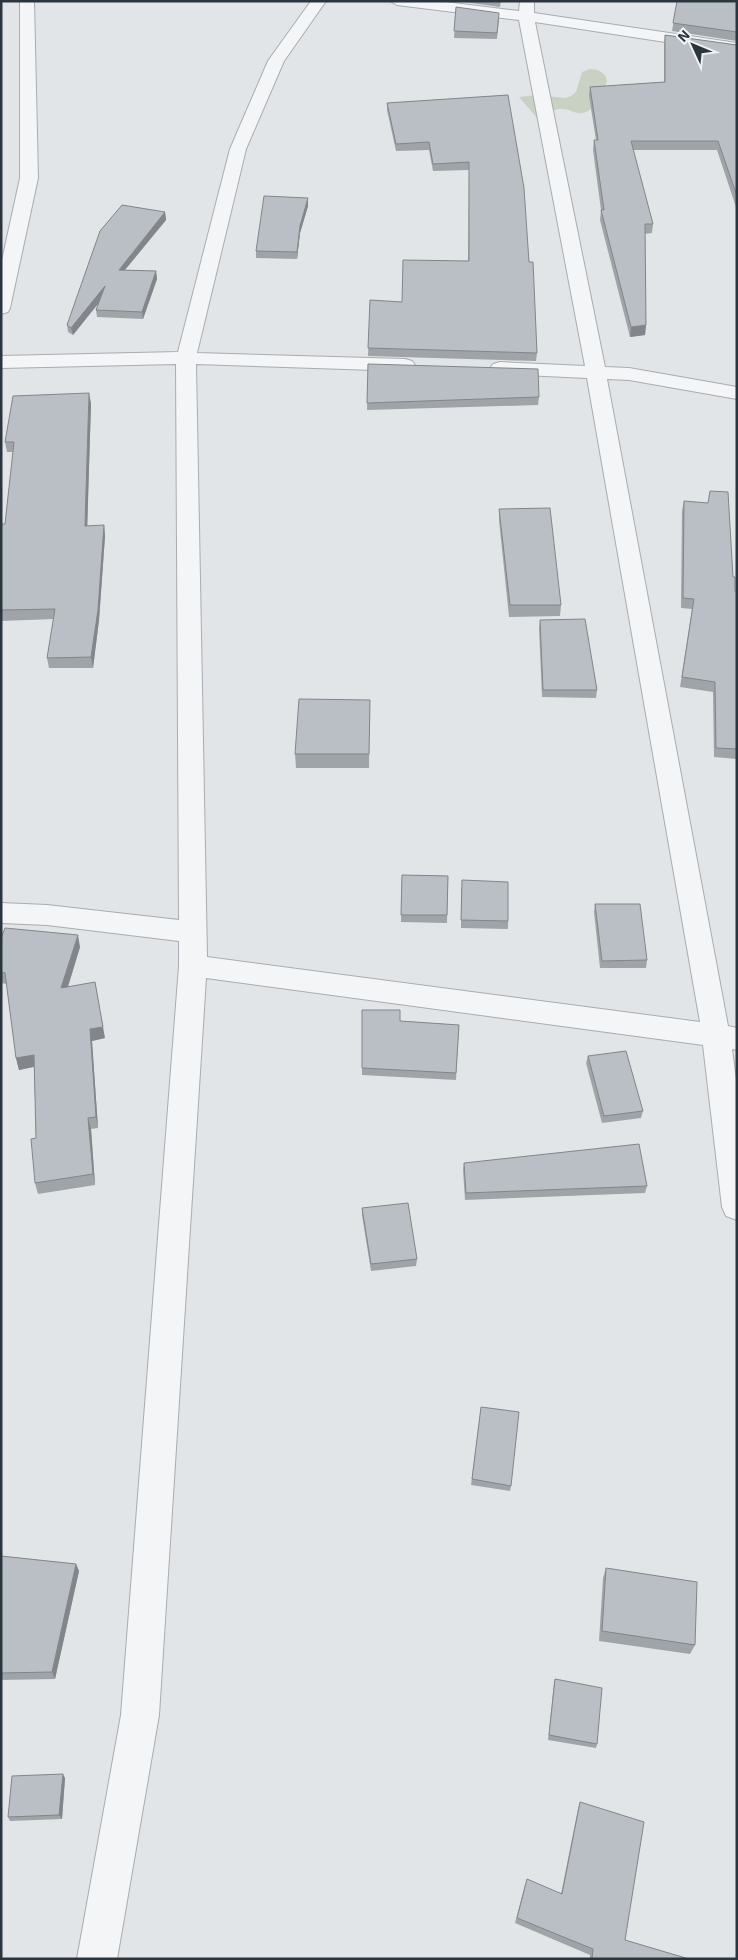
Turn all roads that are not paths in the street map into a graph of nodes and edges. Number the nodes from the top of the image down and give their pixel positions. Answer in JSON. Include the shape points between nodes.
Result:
{"nodes":[{"id":1,"x":27,"y":1,"type":"edge"},
{"id":2,"x":319,"y":1,"type":"edge"},
{"id":3,"x":396,"y":1,"type":"edge"},
{"id":4,"x":527,"y":9,"type":"edge"},
{"id":5,"x":737,"y":48,"type":"edge"},
{"id":6,"x":1,"y":308,"type":"edge"},
{"id":7,"x":186,"y":358,"type":"junction"},
{"id":8,"x":1,"y":362,"type":"edge"},
{"id":9,"x":425,"y":366,"type":"edge"},
{"id":10,"x":485,"y":367,"type":"edge"},
{"id":11,"x":596,"y":372,"type":"junction"},
{"id":12,"x":737,"y":393,"type":"edge"},
{"id":13,"x":1,"y":913,"type":"edge"},
{"id":14,"x":193,"y":932,"type":"junction"},
{"id":15,"x":193,"y":966,"type":"junction"},
{"id":16,"x":727,"y":1037,"type":"edge"},
{"id":17,"x":737,"y":1208,"type":"edge"},
{"id":18,"x":97,"y":1959,"type":"edge"}],
"edges":[{"from":1,"to":6,"type":"street","via":[[29,178]]},
{"from":2,"to":7,"type":"street","via":[[276,61],[238,149]]},
{"from":3,"to":4,"type":"street"},
{"from":4,"to":5,"type":"street"},
{"from":4,"to":11,"type":"street"},
{"from":7,"to":8,"type":"street"},
{"from":7,"to":9,"type":"street"},
{"from":7,"to":14,"type":"street"},
{"from":10,"to":11,"type":"street"},
{"from":11,"to":12,"type":"street","via":[[629,374]]},
{"from":11,"to":16,"type":"street"},
{"from":13,"to":14,"type":"street","via":[[47,914]]},
{"from":14,"to":15,"type":"street"},
{"from":15,"to":16,"type":"street"},
{"from":15,"to":18,"type":"street","via":[[140,1715]]},
{"from":16,"to":17,"type":"street"}]}
